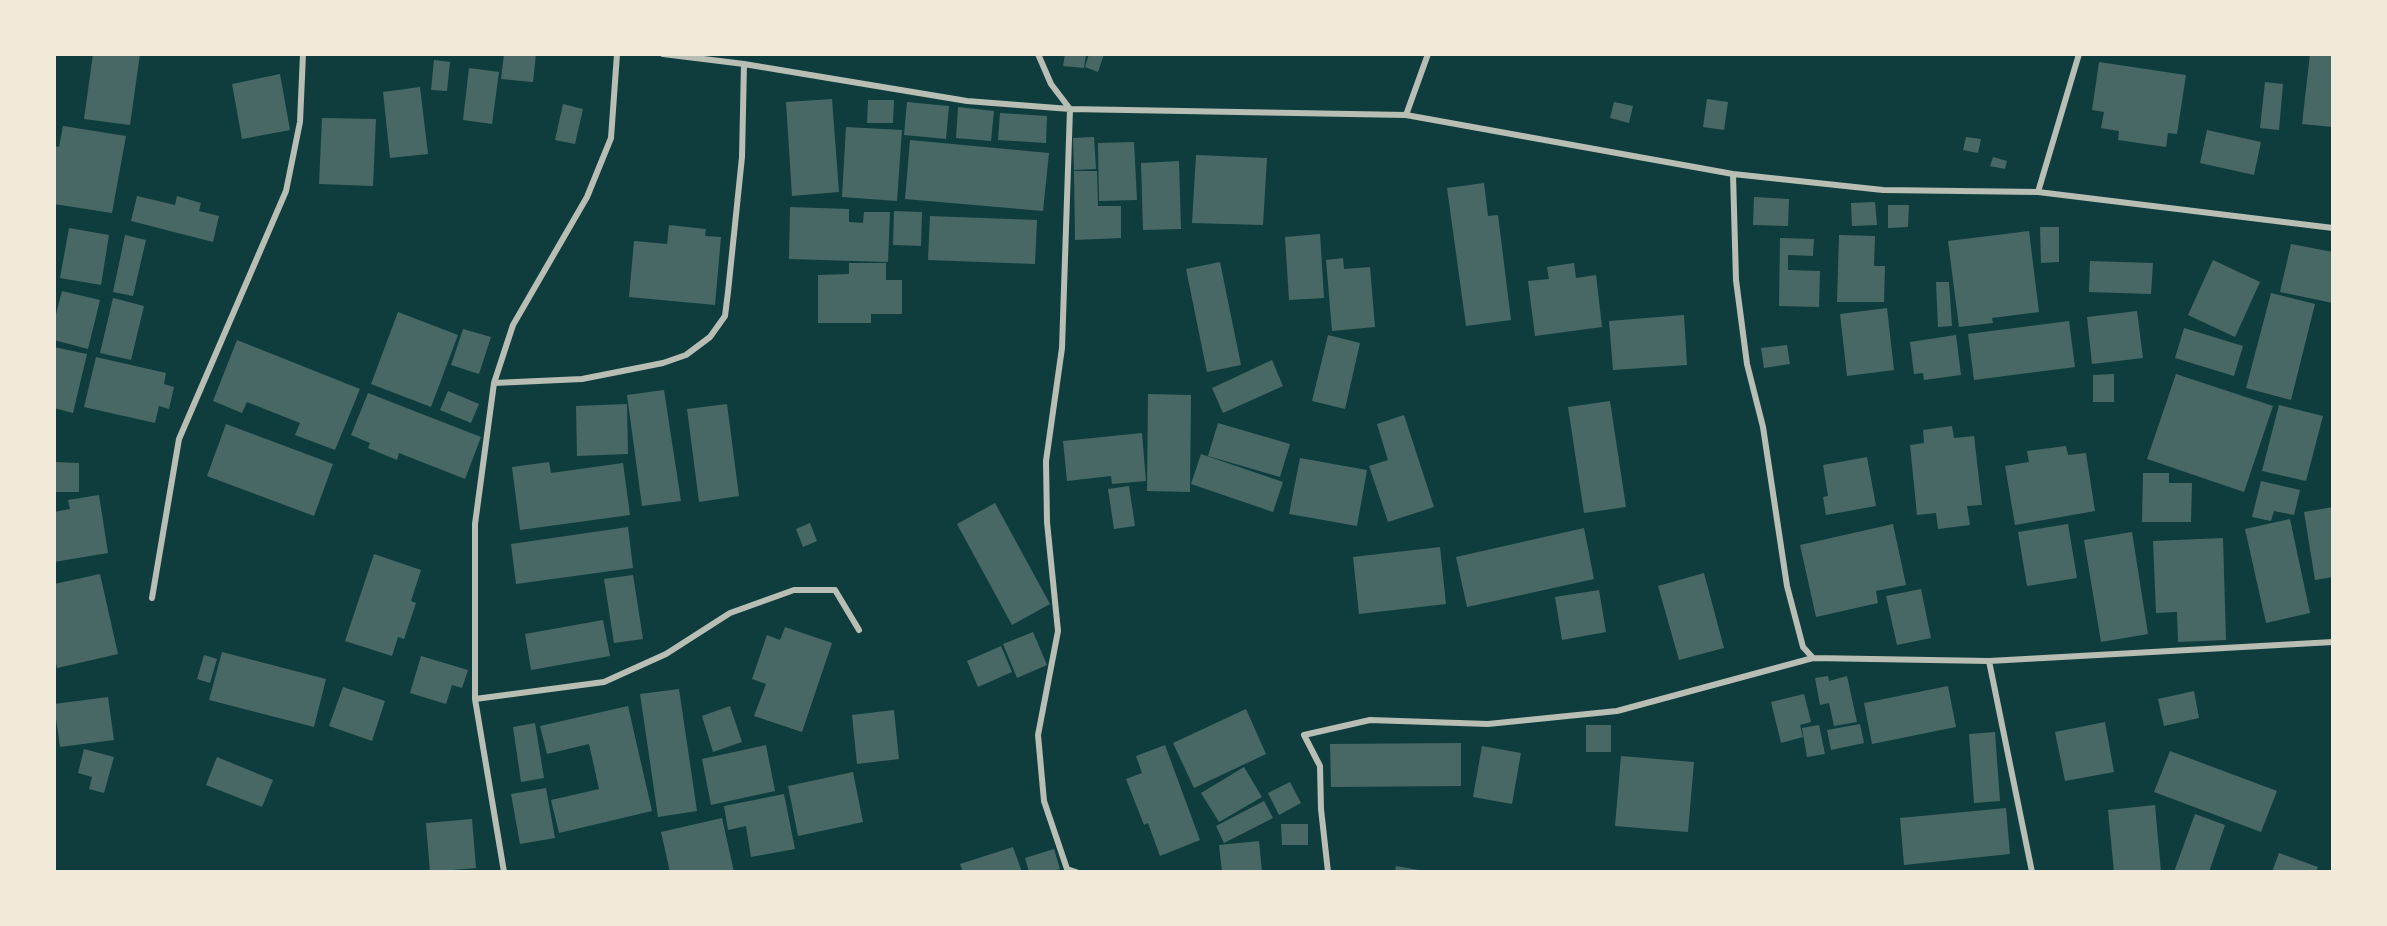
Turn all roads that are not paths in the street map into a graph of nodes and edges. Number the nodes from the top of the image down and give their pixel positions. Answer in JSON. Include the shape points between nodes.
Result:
{"nodes":[{"id":1,"x":303,"y":54,"type":"edge"},
{"id":2,"x":616,"y":54,"type":"edge"},
{"id":3,"x":663,"y":54,"type":"edge"},
{"id":4,"x":1038,"y":54,"type":"edge"},
{"id":5,"x":1428,"y":54,"type":"edge"},
{"id":6,"x":2079,"y":54,"type":"edge"},
{"id":7,"x":744,"y":64,"type":"junction"},
{"id":8,"x":1070,"y":109,"type":"junction"},
{"id":9,"x":1407,"y":115,"type":"junction"},
{"id":10,"x":1733,"y":174,"type":"junction"},
{"id":11,"x":2038,"y":192,"type":"junction"},
{"id":12,"x":2333,"y":228,"type":"edge"},
{"id":13,"x":494,"y":383,"type":"junction"},
{"id":14,"x":152,"y":598,"type":"dead end"},
{"id":15,"x":859,"y":630,"type":"dead end"},
{"id":16,"x":2333,"y":642,"type":"edge"},
{"id":17,"x":1813,"y":658,"type":"junction"},
{"id":18,"x":1989,"y":661,"type":"junction"},
{"id":19,"x":475,"y":699,"type":"junction"},
{"id":20,"x":504,"y":872,"type":"edge"},
{"id":21,"x":1076,"y":872,"type":"edge"},
{"id":22,"x":1328,"y":872,"type":"edge"},
{"id":23,"x":2032,"y":872,"type":"edge"}],
"edges":[{"from":1,"to":14,"type":"street","via":[[300,122],[286,191],[179,440]]},
{"from":2,"to":13,"type":"street","via":[[612,138],[587,197],[513,325]]},
{"from":3,"to":7,"type":"street"},
{"from":4,"to":8,"type":"street"},
{"from":5,"to":9,"type":"street"},
{"from":6,"to":11,"type":"street"},
{"from":7,"to":8,"type":"street","via":[[967,101]]},
{"from":7,"to":13,"type":"street","via":[[742,157],[728,292],[725,316],[710,337],[686,355],[663,363],[582,379]]},
{"from":8,"to":9,"type":"street"},
{"from":8,"to":21,"type":"street","via":[[1062,348],[1046,461],[1047,522],[1058,631],[1038,735],[1044,801],[1067,869]]},
{"from":9,"to":10,"type":"street"},
{"from":10,"to":11,"type":"street","via":[[1883,190]]},
{"from":10,"to":17,"type":"street","via":[[1736,280],[1747,364],[1763,427],[1787,586],[1803,647]]},
{"from":11,"to":12,"type":"street"},
{"from":13,"to":19,"type":"street","via":[[475,524]]},
{"from":15,"to":19,"type":"street","via":[[835,590],[794,590],[730,613],[666,654],[604,682]]},
{"from":16,"to":18,"type":"street"},
{"from":17,"to":18,"type":"street"},
{"from":17,"to":22,"type":"street","via":[[1617,711],[1488,724],[1370,720],[1304,735],[1320,766]]},
{"from":18,"to":23,"type":"street"},
{"from":19,"to":20,"type":"street"}]}
